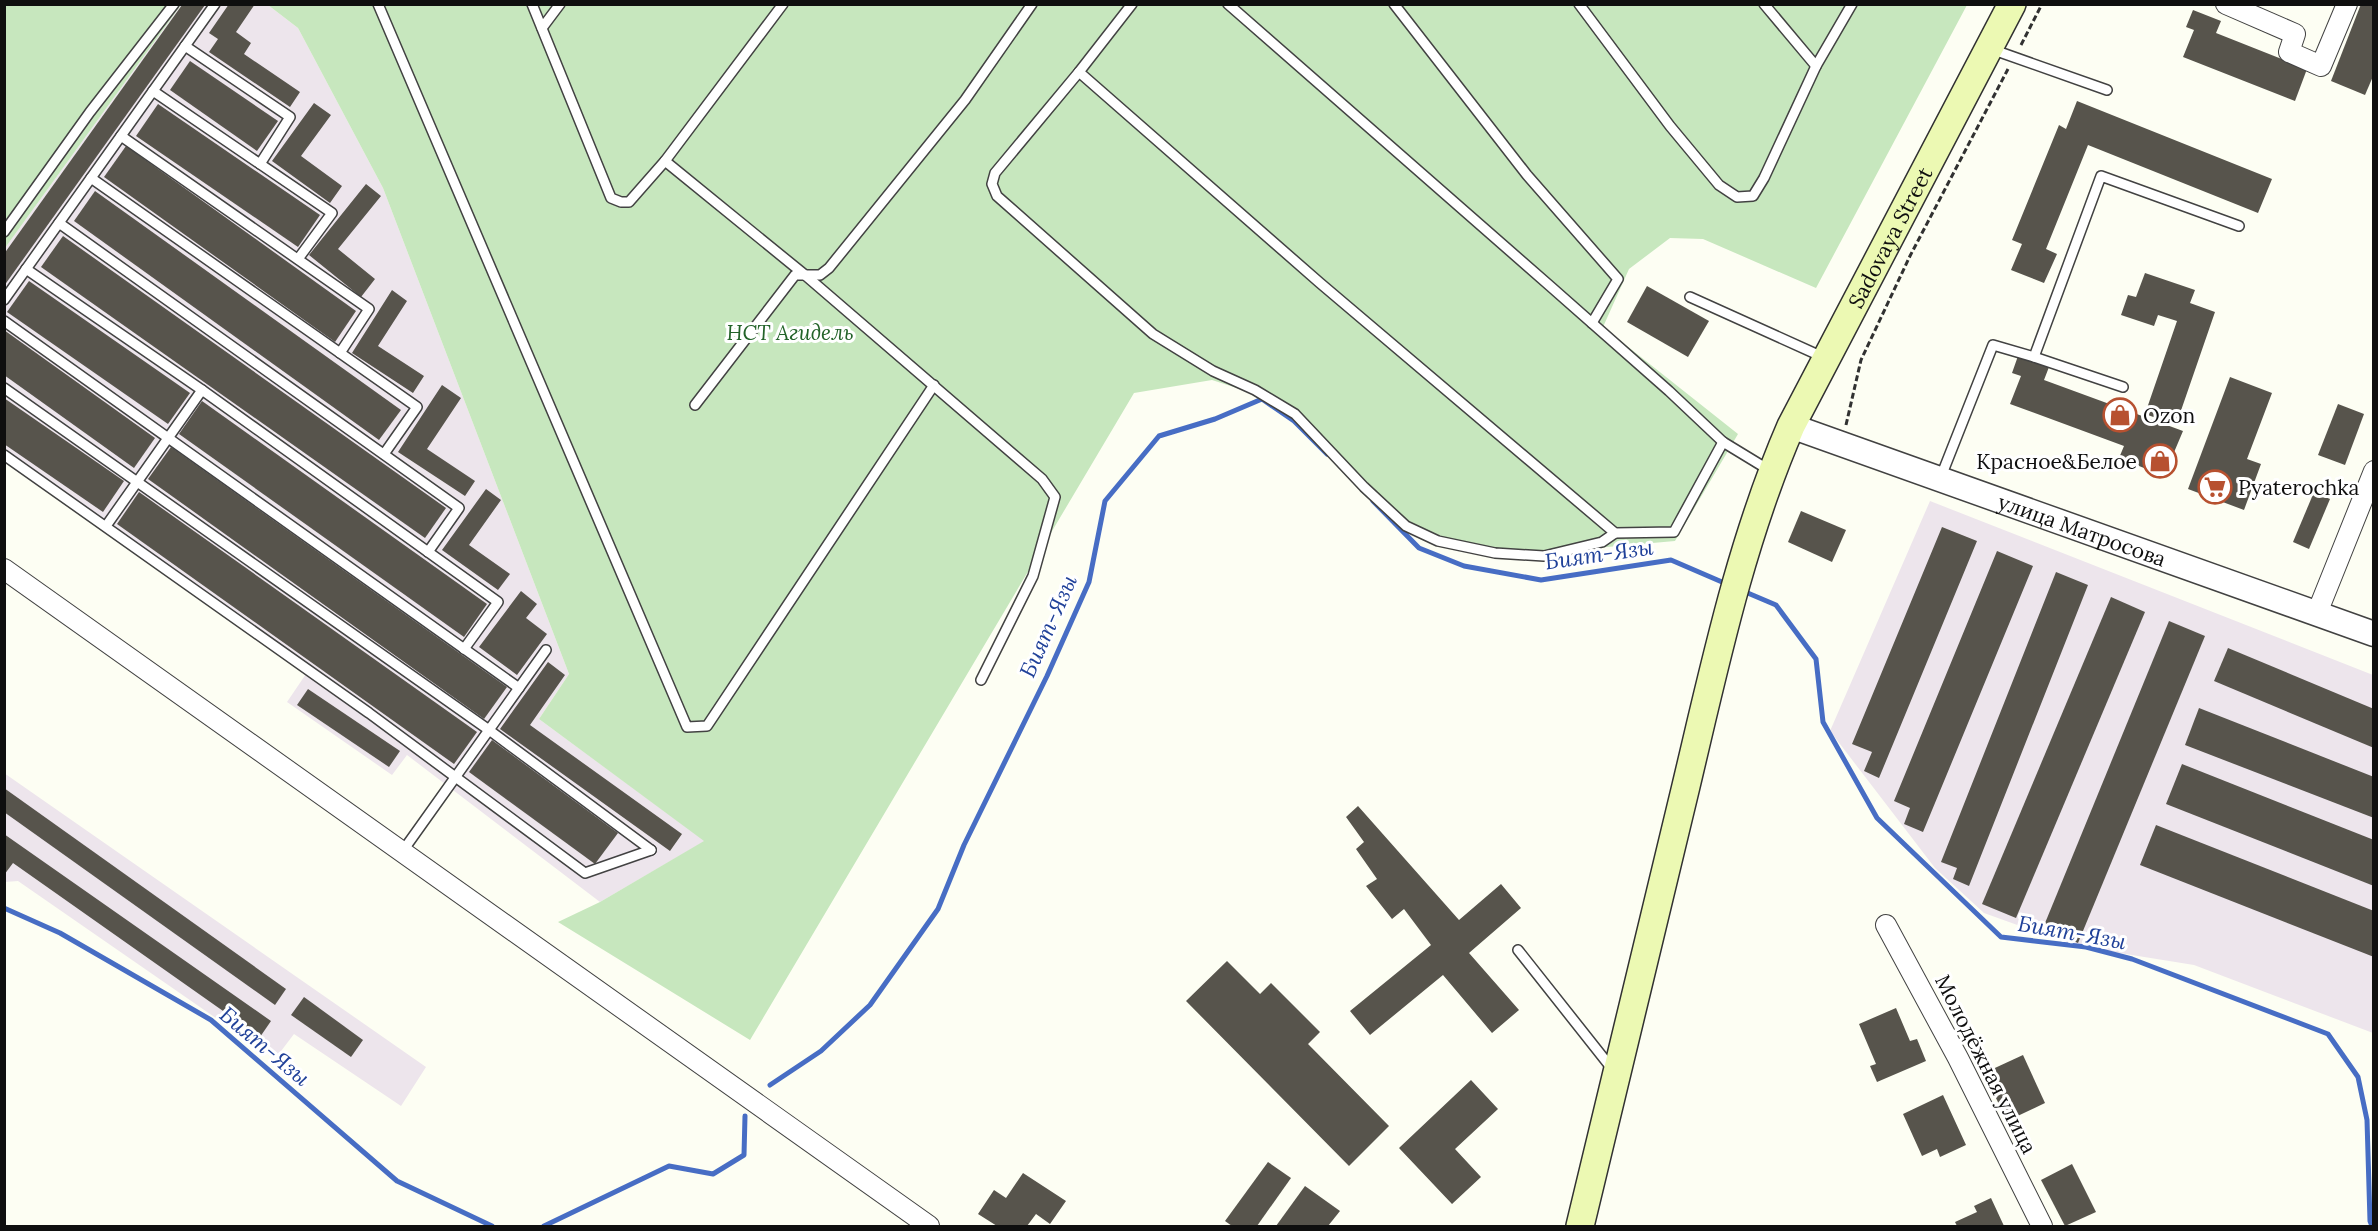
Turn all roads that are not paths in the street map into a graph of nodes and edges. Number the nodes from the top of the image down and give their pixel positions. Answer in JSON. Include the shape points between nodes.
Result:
{"nodes":[{"id":1,"x":174,"y":4,"type":"edge"},
{"id":2,"x":215,"y":4,"type":"edge"},
{"id":3,"x":378,"y":4,"type":"edge"},
{"id":4,"x":532,"y":4,"type":"edge"},
{"id":5,"x":561,"y":4,"type":"edge"},
{"id":6,"x":783,"y":4,"type":"edge"},
{"id":7,"x":1032,"y":4,"type":"edge"},
{"id":8,"x":1132,"y":4,"type":"edge"},
{"id":9,"x":1228,"y":4,"type":"edge"},
{"id":10,"x":1394,"y":4,"type":"edge"},
{"id":11,"x":1579,"y":4,"type":"edge"},
{"id":12,"x":1764,"y":4,"type":"edge"},
{"id":13,"x":1852,"y":4,"type":"edge"},
{"id":14,"x":2012,"y":4,"type":"edge"},
{"id":15,"x":2226,"y":4,"type":"edge"},
{"id":16,"x":2347,"y":4,"type":"edge"},
{"id":17,"x":542,"y":28,"type":"junction"},
{"id":18,"x":185,"y":46,"type":"junction"},
{"id":19,"x":1989,"y":48,"type":"junction"},
{"id":20,"x":1816,"y":66,"type":"junction"},
{"id":21,"x":1079,"y":72,"type":"junction"},
{"id":22,"x":2107,"y":90,"type":"dead end"},
{"id":23,"x":153,"y":91,"type":"junction"},
{"id":24,"x":121,"y":136,"type":"junction"},
{"id":25,"x":665,"y":161,"type":"junction"},
{"id":26,"x":260,"y":164,"type":"junction"},
{"id":27,"x":91,"y":178,"type":"junction"},
{"id":28,"x":60,"y":223,"type":"junction"},
{"id":29,"x":2239,"y":226,"type":"dead end"},
{"id":30,"x":4,"y":232,"type":"edge"},
{"id":31,"x":298,"y":259,"type":"junction"},
{"id":32,"x":26,"y":269,"type":"junction"},
{"id":33,"x":805,"y":275,"type":"junction"},
{"id":34,"x":1690,"y":297,"type":"dead end"},
{"id":35,"x":4,"y":300,"type":"edge"},
{"id":36,"x":4,"y":321,"type":"edge"},
{"id":37,"x":1592,"y":323,"type":"junction"},
{"id":38,"x":340,"y":353,"type":"junction"},
{"id":39,"x":2034,"y":357,"type":"junction"},
{"id":40,"x":1827,"y":358,"type":"junction"},
{"id":41,"x":934,"y":386,"type":"junction"},
{"id":42,"x":2123,"y":387,"type":"dead end"},
{"id":43,"x":4,"y":388,"type":"edge"},
{"id":44,"x":202,"y":390,"type":"junction"},
{"id":45,"x":695,"y":405,"type":"dead end"},
{"id":46,"x":1791,"y":426,"type":"junction"},
{"id":47,"x":169,"y":437,"type":"junction"},
{"id":48,"x":1723,"y":442,"type":"junction"},
{"id":49,"x":384,"y":454,"type":"junction"},
{"id":50,"x":4,"y":455,"type":"edge"},
{"id":51,"x":2373,"y":471,"type":"edge"},
{"id":52,"x":1772,"y":472,"type":"junction"},
{"id":53,"x":1940,"y":479,"type":"junction"},
{"id":54,"x":138,"y":481,"type":"junction"},
{"id":55,"x":106,"y":526,"type":"junction"},
{"id":56,"x":1615,"y":533,"type":"junction"},
{"id":57,"x":428,"y":552,"type":"junction"},
{"id":58,"x":4,"y":569,"type":"edge"},
{"id":59,"x":2317,"y":613,"type":"junction"},
{"id":60,"x":2373,"y":634,"type":"edge"},
{"id":61,"x":464,"y":649,"type":"junction"},
{"id":62,"x":546,"y":650,"type":"dead end"},
{"id":63,"x":981,"y":680,"type":"dead end"},
{"id":64,"x":519,"y":688,"type":"junction"},
{"id":65,"x":489,"y":730,"type":"junction"},
{"id":66,"x":456,"y":776,"type":"junction"},
{"id":67,"x":402,"y":852,"type":"junction"},
{"id":68,"x":1886,"y":925,"type":"dead end"},
{"id":69,"x":1518,"y":950,"type":"dead end"},
{"id":70,"x":1616,"y":1074,"type":"junction"},
{"id":71,"x":929,"y":1227,"type":"edge"},
{"id":72,"x":1580,"y":1227,"type":"edge"},
{"id":73,"x":2042,"y":1227,"type":"edge"}],
"edges":[{"from":1,"to":30,"type":"lane","via":[[90,111]]},
{"from":2,"to":18,"type":"lane"},
{"from":3,"to":41,"type":"lane","via":[[687,727],[707,726]]},
{"from":4,"to":17,"type":"lane"},
{"from":5,"to":17,"type":"lane"},
{"from":6,"to":25,"type":"lane"},
{"from":7,"to":33,"type":"lane","via":[[966,100],[829,268],[820,274]]},
{"from":8,"to":21,"type":"lane"},
{"from":9,"to":37,"type":"lane"},
{"from":10,"to":37,"type":"lane","via":[[1527,175],[1618,279]]},
{"from":11,"to":20,"type":"lane","via":[[1670,126],[1719,184],[1737,196],[1753,196],[1764,178]]},
{"from":12,"to":20,"type":"lane"},
{"from":13,"to":20,"type":"lane"},
{"from":14,"to":19,"type":"main road","name":"Sadovaya Street"},
{"from":15,"to":16,"type":"street","via":[[2295,34],[2289,52],[2321,66]]},
{"from":17,"to":25,"type":"lane","via":[[611,198],[629,202]]},
{"from":18,"to":23,"type":"lane"},
{"from":18,"to":26,"type":"lane","via":[[290,117]]},
{"from":19,"to":22,"type":"lane"},
{"from":19,"to":40,"type":"main road","name":"Sadovaya Street"},
{"from":21,"to":56,"type":"lane"},
{"from":21,"to":56,"type":"lane","via":[[995,173],[992,184],[997,196],[1154,334],[1213,371],[1296,414],[1406,526],[1438,540],[1495,553],[1544,556],[1602,542]]},
{"from":23,"to":24,"type":"lane"},
{"from":23,"to":26,"type":"lane"},
{"from":24,"to":27,"type":"lane"},
{"from":24,"to":31,"type":"lane"},
{"from":25,"to":33,"type":"lane"},
{"from":26,"to":31,"type":"lane","via":[[332,213]]},
{"from":27,"to":28,"type":"lane"},
{"from":27,"to":38,"type":"lane"},
{"from":28,"to":32,"type":"lane"},
{"from":28,"to":49,"type":"lane"},
{"from":29,"to":39,"type":"lane","via":[[2101,176]]},
{"from":31,"to":38,"type":"lane","via":[[369,309]]},
{"from":32,"to":35,"type":"lane"},
{"from":32,"to":44,"type":"lane"},
{"from":33,"to":41,"type":"lane"},
{"from":33,"to":45,"type":"lane","via":[[795,275]]},
{"from":34,"to":40,"type":"lane"},
{"from":36,"to":47,"type":"lane"},
{"from":37,"to":48,"type":"lane"},
{"from":38,"to":49,"type":"lane","via":[[417,407]]},
{"from":39,"to":42,"type":"lane"},
{"from":39,"to":53,"type":"lane","via":[[1993,345]]},
{"from":40,"to":46,"type":"main road","name":"Sadovaya Street"},
{"from":41,"to":63,"type":"lane","via":[[1042,478],[1054,497],[1033,576]]},
{"from":43,"to":54,"type":"lane"},
{"from":44,"to":47,"type":"lane"},
{"from":44,"to":57,"type":"lane"},
{"from":46,"to":52,"type":"main road","name":"Sadovaya Street"},
{"from":46,"to":53,"type":"street","name":"улица Матросова"},
{"from":47,"to":54,"type":"lane"},
{"from":47,"to":61,"type":"lane"},
{"from":48,"to":52,"type":"lane"},
{"from":48,"to":56,"type":"lane","via":[[1674,532]]},
{"from":49,"to":57,"type":"lane","via":[[459,508]]},
{"from":50,"to":55,"type":"lane"},
{"from":51,"to":59,"type":"street"},
{"from":52,"to":70,"type":"main road","name":"Sadovaya Street","via":[[1741,563]]},
{"from":53,"to":59,"type":"street","name":"улица Матросова"},
{"from":54,"to":55,"type":"lane"},
{"from":54,"to":65,"type":"lane"},
{"from":55,"to":66,"type":"lane"},
{"from":57,"to":61,"type":"lane","via":[[498,602]]},
{"from":58,"to":67,"type":"street"},
{"from":59,"to":60,"type":"street","name":"улица Матросова"},
{"from":61,"to":64,"type":"lane"},
{"from":62,"to":64,"type":"lane"},
{"from":64,"to":65,"type":"lane"},
{"from":65,"to":66,"type":"lane"},
{"from":65,"to":66,"type":"lane","via":[[651,849],[585,873]]},
{"from":66,"to":67,"type":"lane"},
{"from":67,"to":71,"type":"street"},
{"from":68,"to":73,"type":"street","name":"Молодёжная улица"},
{"from":69,"to":70,"type":"lane"},
{"from":70,"to":72,"type":"main road","name":"Sadovaya Street"}]}
